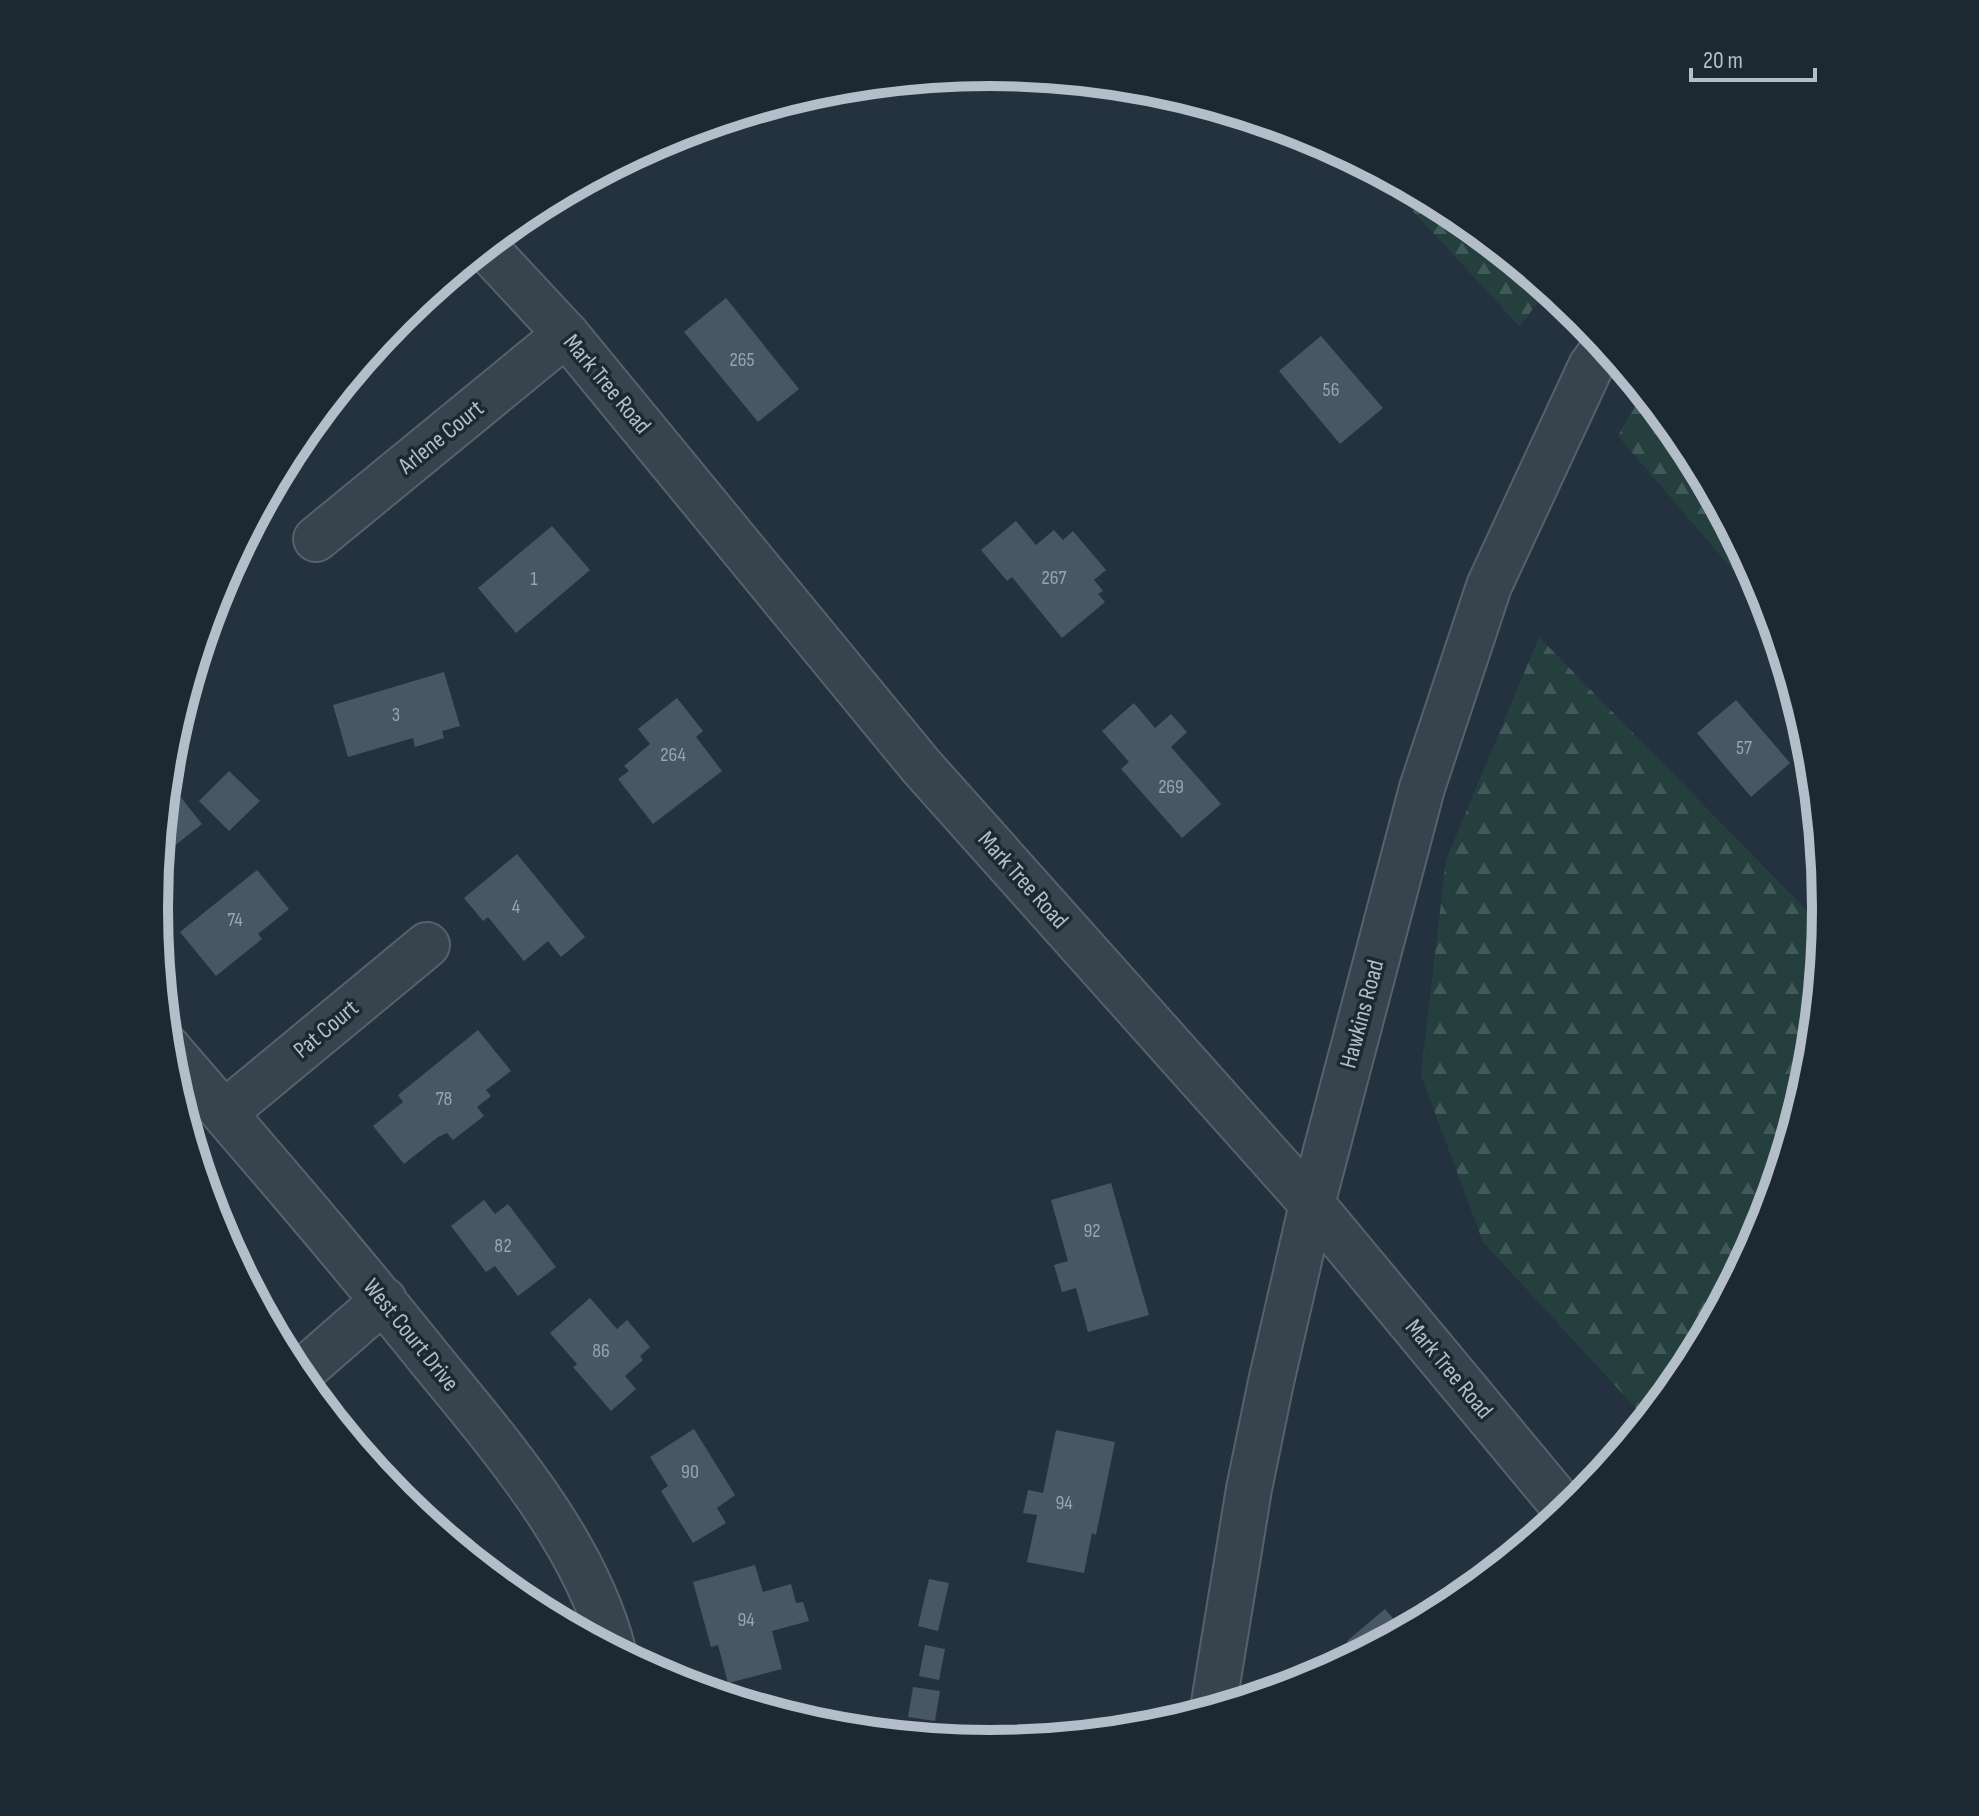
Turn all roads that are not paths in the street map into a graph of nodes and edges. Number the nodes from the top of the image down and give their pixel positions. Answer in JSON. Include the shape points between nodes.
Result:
{"nodes":[{"id":1,"x":492,"y":254,"type":"edge"},
{"id":2,"x":566,"y":334,"type":"junction"},
{"id":3,"x":1598,"y":356,"type":"edge"},
{"id":4,"x":316,"y":539,"type":"dead end"},
{"id":5,"x":427,"y":945,"type":"dead end"},
{"id":6,"x":183,"y":1065,"type":"edge"},
{"id":7,"x":224,"y":1113,"type":"junction"},
{"id":8,"x":1312,"y":1204,"type":"junction"},
{"id":9,"x":384,"y":1300,"type":"junction"},
{"id":10,"x":307,"y":1367,"type":"edge"},
{"id":11,"x":1558,"y":1501,"type":"edge"},
{"id":12,"x":610,"y":1636,"type":"edge"},
{"id":13,"x":1215,"y":1698,"type":"edge"}],
"edges":[{"from":1,"to":2,"type":"street","name":"Mark Tree Road"},
{"from":2,"to":4,"type":"street","name":"Arlene Court"},
{"from":2,"to":8,"type":"street","name":"Mark Tree Road","via":[[921,766]]},
{"from":3,"to":8,"type":"street","name":"Hawkins Road","via":[[1489,586],[1422,788]]},
{"from":5,"to":7,"type":"street","name":"Pat Court"},
{"from":6,"to":7,"type":"street","name":"West Court Drive"},
{"from":7,"to":9,"type":"street","name":"West Court Drive"},
{"from":8,"to":11,"type":"street","name":"Mark Tree Road"},
{"from":8,"to":13,"type":"street","name":"Hawkins Road","via":[[1249,1489]]},
{"from":9,"to":10,"type":"street"},
{"from":9,"to":12,"type":"street","name":"West Court Drive","via":[[498,1443],[569,1546]]}]}
